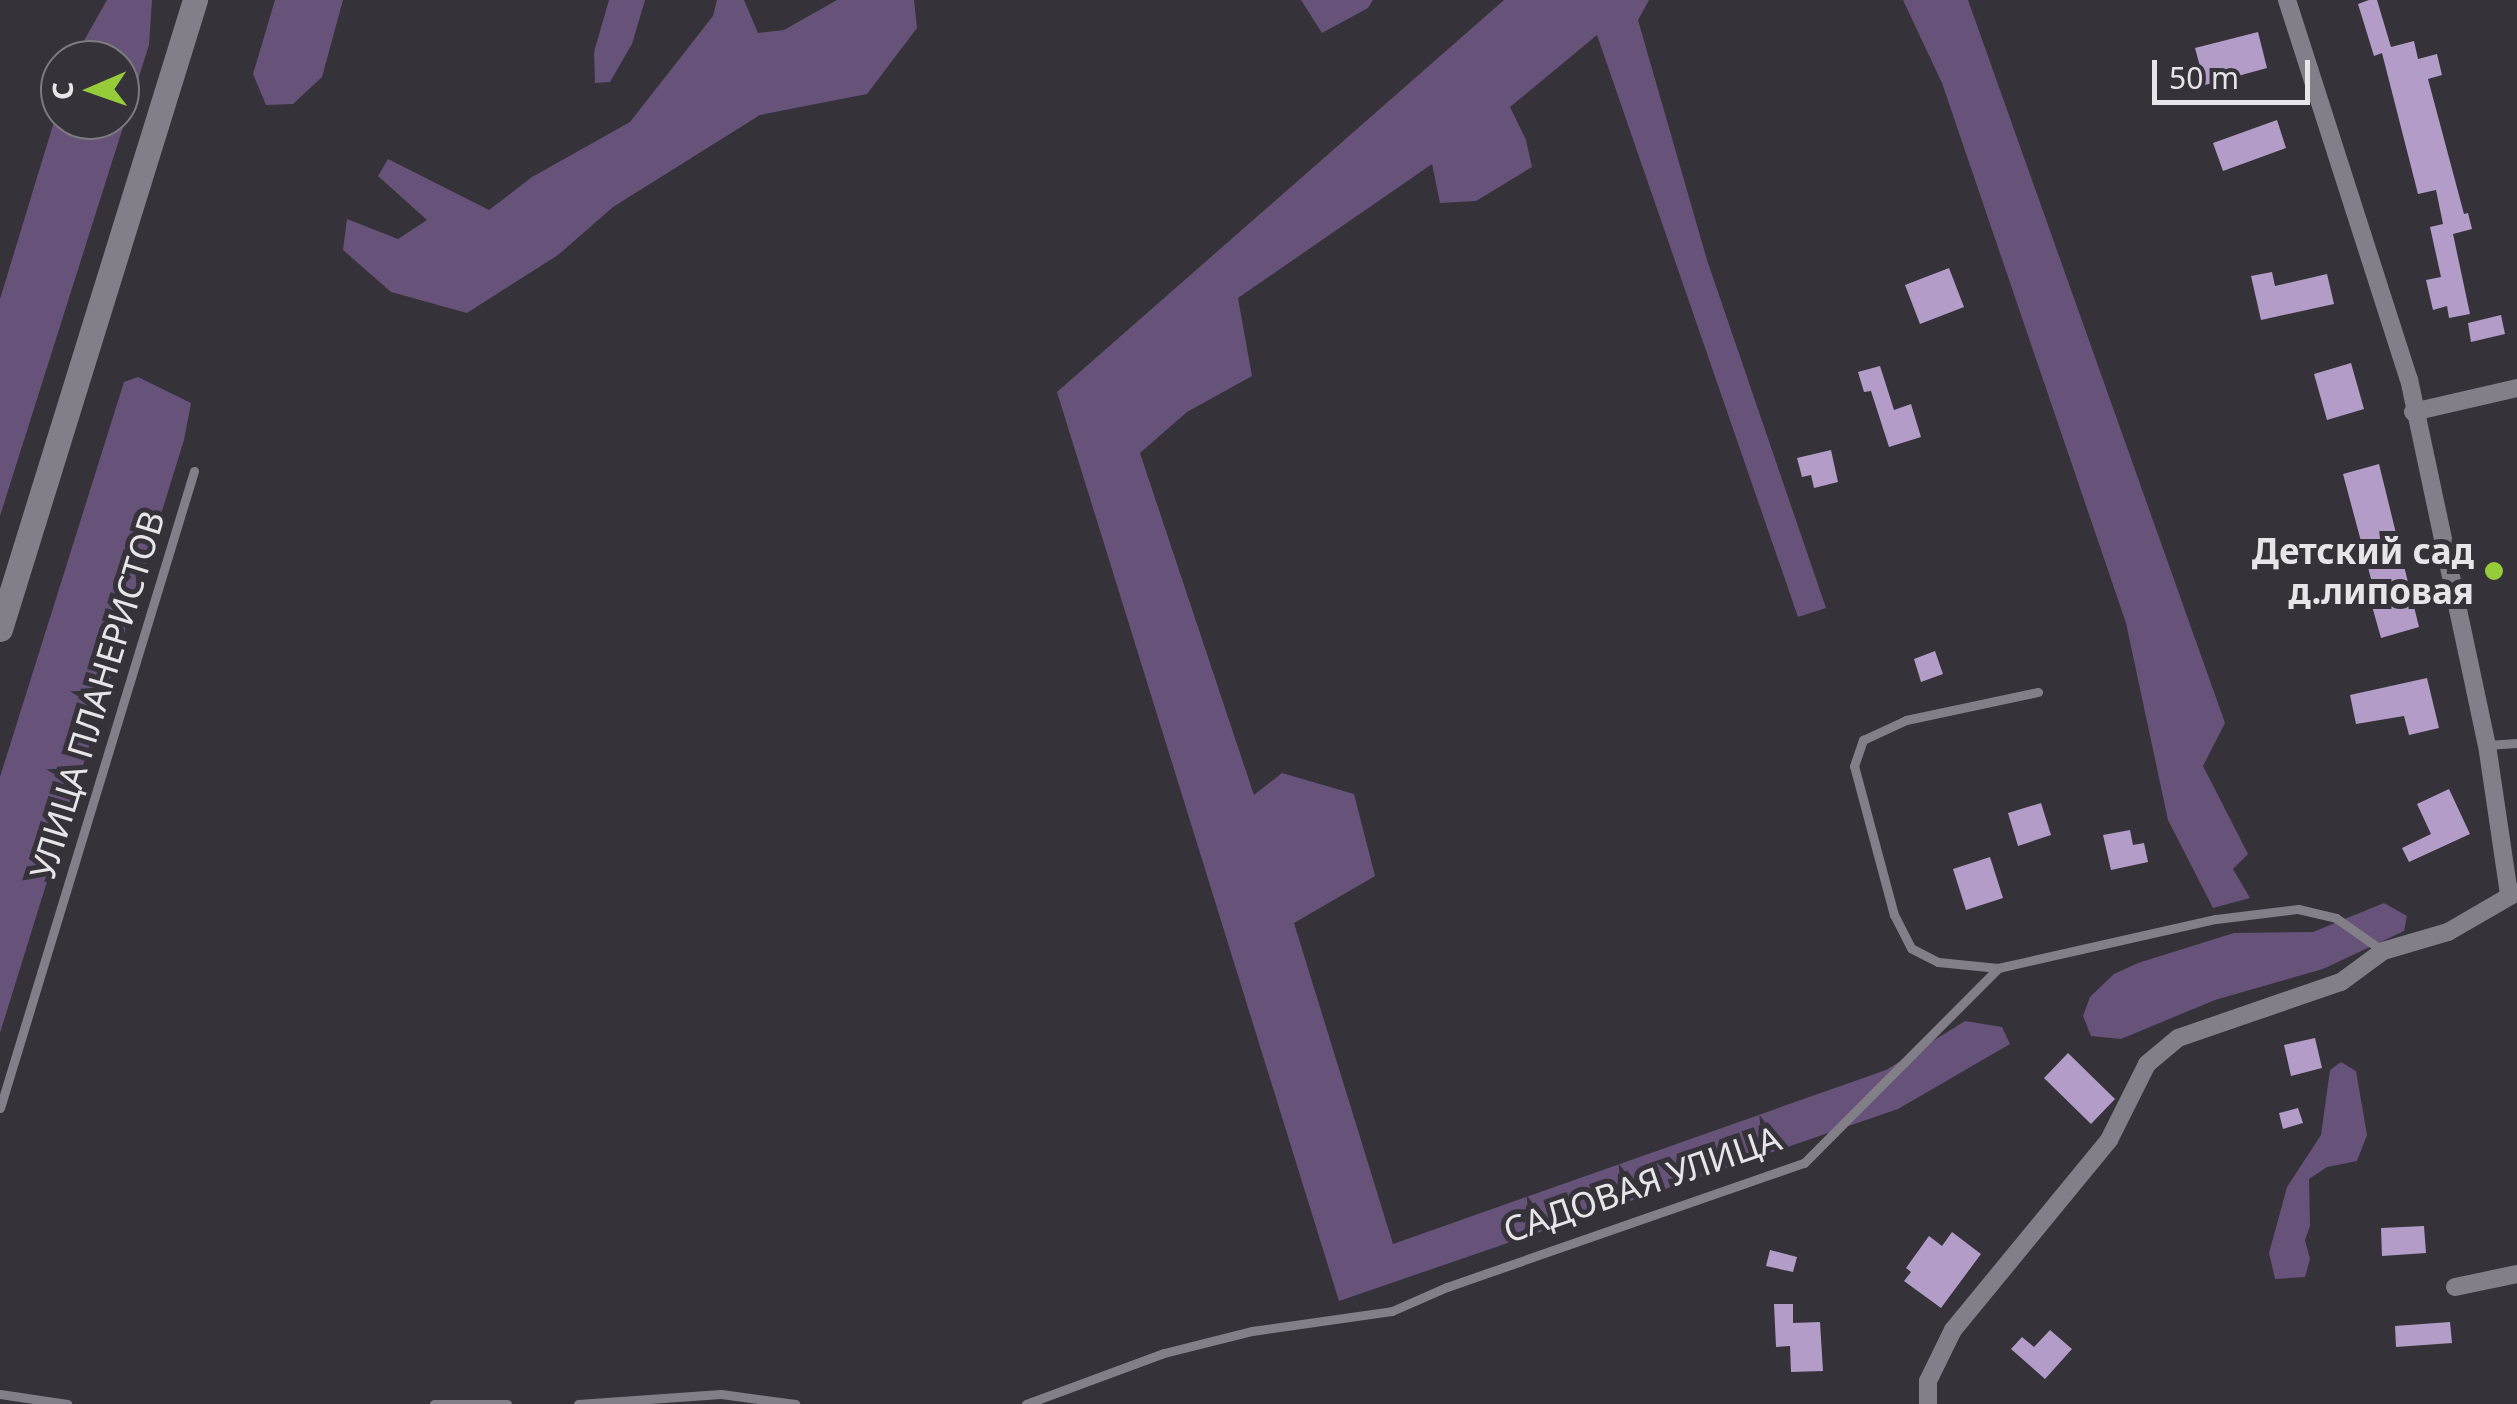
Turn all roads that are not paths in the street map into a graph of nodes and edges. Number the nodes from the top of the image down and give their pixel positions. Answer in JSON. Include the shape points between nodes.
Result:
{"nodes":[{"id":1,"x":195,"y":0,"type":"edge"},
{"id":2,"x":2288,"y":0,"type":"edge"},
{"id":3,"x":2517,"y":388,"type":"edge"},
{"id":4,"x":2413,"y":412,"type":"junction"},
{"id":5,"x":194,"y":471,"type":"dead end"},
{"id":6,"x":0,"y":629,"type":"edge"},
{"id":7,"x":2038,"y":692,"type":"dead end"},
{"id":8,"x":2517,"y":743,"type":"edge"},
{"id":9,"x":2486,"y":745,"type":"junction"},
{"id":10,"x":2513,"y":893,"type":"edge"},
{"id":11,"x":2383,"y":951,"type":"junction"},
{"id":12,"x":1998,"y":968,"type":"junction"},
{"id":13,"x":0,"y":1108,"type":"edge"},
{"id":14,"x":2517,"y":1274,"type":"edge"},
{"id":15,"x":2455,"y":1287,"type":"dead end"},
{"id":16,"x":0,"y":1394,"type":"edge"},
{"id":17,"x":67,"y":1404,"type":"edge"},
{"id":18,"x":434,"y":1404,"type":"edge"},
{"id":19,"x":507,"y":1404,"type":"edge"},
{"id":20,"x":578,"y":1404,"type":"edge"},
{"id":21,"x":794,"y":1404,"type":"edge"},
{"id":22,"x":1026,"y":1404,"type":"edge"},
{"id":23,"x":1928,"y":1404,"type":"edge"}],
"edges":[{"from":1,"to":6,"type":"main road"},
{"from":2,"to":4,"type":"street","via":[[2408,378]]},
{"from":3,"to":4,"type":"street"},
{"from":4,"to":9,"type":"street"},
{"from":5,"to":13,"type":"lane","name":"УЛИЦА ПЛАНЕРИСТОВ"},
{"from":7,"to":12,"type":"lane","via":[[1906,720],[1862,740],[1854,766],[1894,915],[1912,948],[1938,962]]},
{"from":8,"to":9,"type":"lane"},
{"from":9,"to":10,"type":"street"},
{"from":10,"to":11,"type":"street","via":[[2448,932]]},
{"from":11,"to":12,"type":"lane","via":[[2336,918],[2298,909],[2216,918]]},
{"from":11,"to":23,"type":"street","via":[[2341,982],[2178,1038],[2147,1064],[2109,1140],[1952,1330],[1928,1381]]},
{"from":12,"to":22,"type":"lane","name":"САДОВАЯ УЛИЦА","via":[[1804,1163],[1392,1311],[1182,1348]]},
{"from":14,"to":15,"type":"street"},
{"from":16,"to":17,"type":"lane"},
{"from":18,"to":19,"type":"lane"},
{"from":20,"to":21,"type":"lane","via":[[720,1394]]}]}
